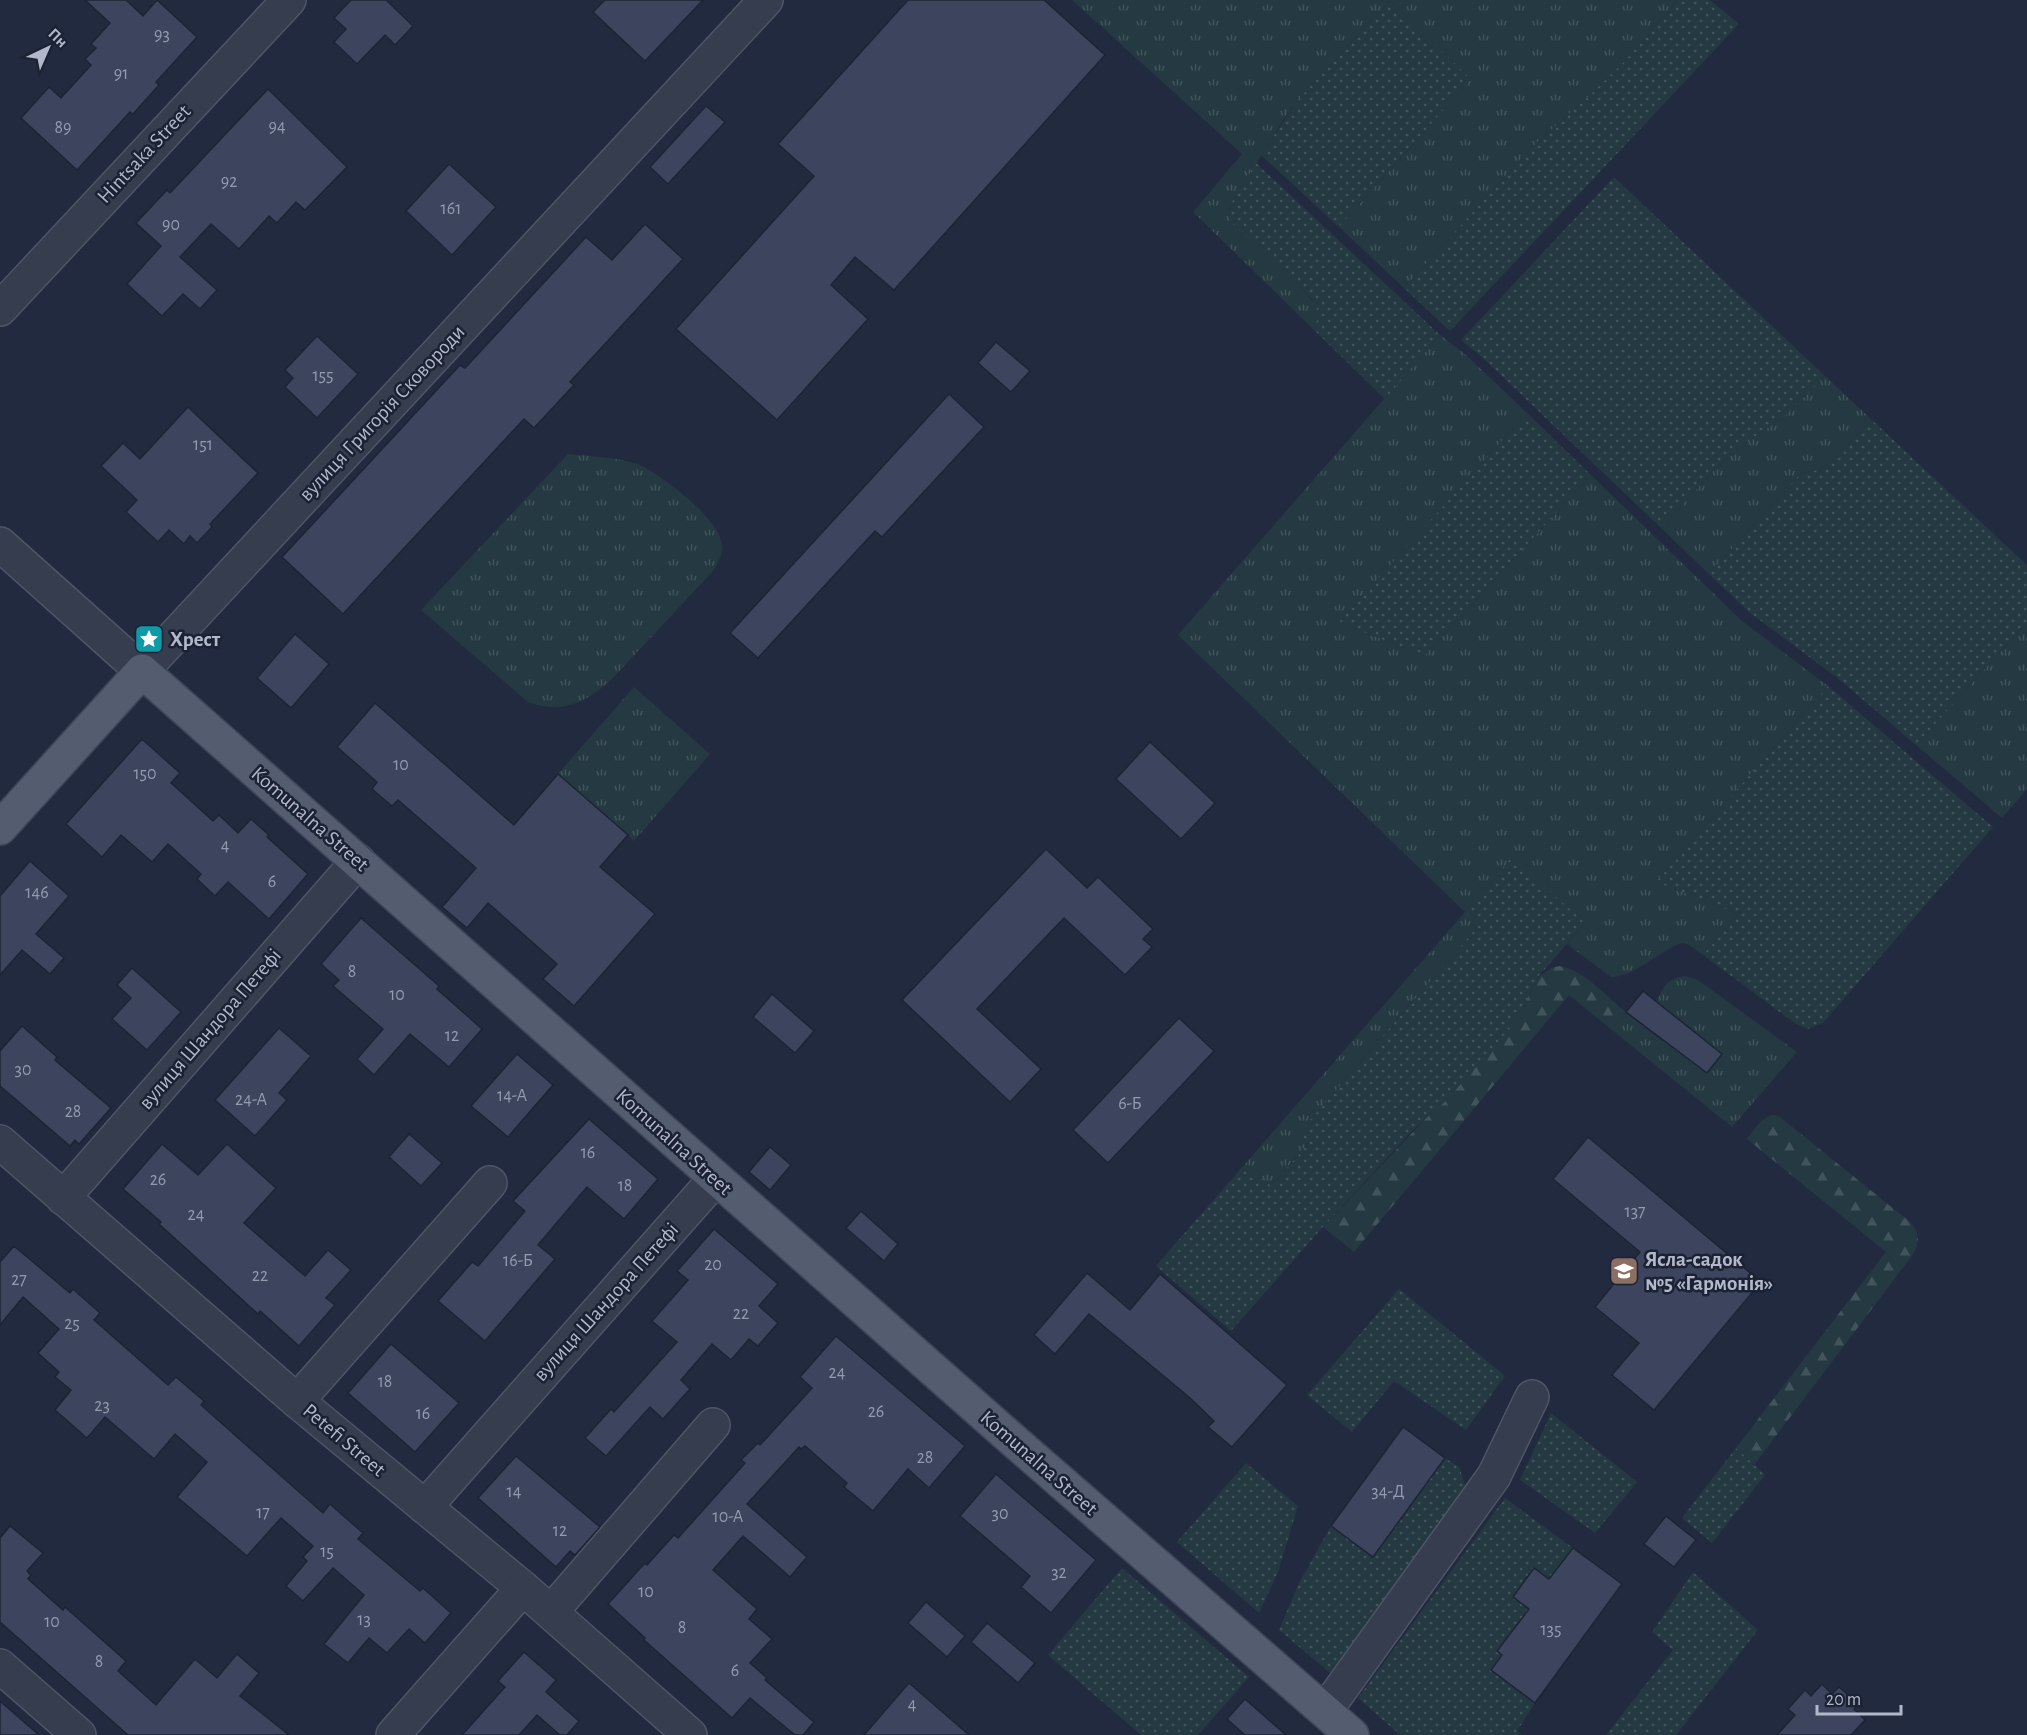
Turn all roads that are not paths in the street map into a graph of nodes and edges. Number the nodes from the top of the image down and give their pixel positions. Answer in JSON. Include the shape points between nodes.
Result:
{"nodes":[{"id":1,"x":289,"y":0,"type":"edge"},
{"id":2,"x":766,"y":0,"type":"edge"},
{"id":3,"x":0,"y":309,"type":"edge"},
{"id":4,"x":0,"y":544,"type":"edge"},
{"id":5,"x":142,"y":671,"type":"junction"},
{"id":6,"x":0,"y":828,"type":"edge"},
{"id":7,"x":358,"y":861,"type":"junction"},
{"id":8,"x":0,"y":1142,"type":"edge"},
{"id":9,"x":716,"y":1178,"type":"junction"},
{"id":10,"x":490,"y":1183,"type":"dead end"},
{"id":11,"x":63,"y":1198,"type":"junction"},
{"id":12,"x":1532,"y":1397,"type":"dead end"},
{"id":13,"x":297,"y":1401,"type":"junction"},
{"id":14,"x":713,"y":1425,"type":"dead end"},
{"id":15,"x":425,"y":1507,"type":"junction"},
{"id":16,"x":523,"y":1588,"type":"junction"},
{"id":17,"x":551,"y":1612,"type":"junction"},
{"id":18,"x":0,"y":1666,"type":"edge"},
{"id":19,"x":1325,"y":1711,"type":"junction"},
{"id":20,"x":79,"y":1735,"type":"edge"},
{"id":21,"x":393,"y":1735,"type":"edge"},
{"id":22,"x":690,"y":1735,"type":"edge"},
{"id":23,"x":1352,"y":1735,"type":"edge"}],
"edges":[{"from":1,"to":3,"type":"street","name":"Hintsaka Street"},
{"from":2,"to":5,"type":"street","name":"вулиця Григорія Сковороди"},
{"from":4,"to":5,"type":"street","name":"Komunalna Street"},
{"from":5,"to":6,"type":"main road","name":"вулиця Григорія Сковороди"},
{"from":5,"to":7,"type":"main road","name":"Komunalna Street"},
{"from":7,"to":9,"type":"main road","name":"Komunalna Street"},
{"from":7,"to":11,"type":"street","name":"вулиця Шандора Петефі"},
{"from":8,"to":11,"type":"street","name":"Petefi Street"},
{"from":9,"to":15,"type":"street","name":"вулиця Шандора Петефі"},
{"from":9,"to":19,"type":"main road","name":"Komunalna Street"},
{"from":10,"to":13,"type":"street"},
{"from":11,"to":13,"type":"street","name":"Petefi Street"},
{"from":12,"to":19,"type":"street","via":[[1494,1476]]},
{"from":13,"to":15,"type":"street","name":"Petefi Street"},
{"from":14,"to":17,"type":"street"},
{"from":15,"to":16,"type":"street","name":"Petefi Street"},
{"from":16,"to":17,"type":"street","name":"Petefi Street"},
{"from":16,"to":21,"type":"street"},
{"from":17,"to":22,"type":"street","name":"Petefi Street"},
{"from":18,"to":20,"type":"street"},
{"from":19,"to":23,"type":"main road","name":"Komunalna Street"}]}
